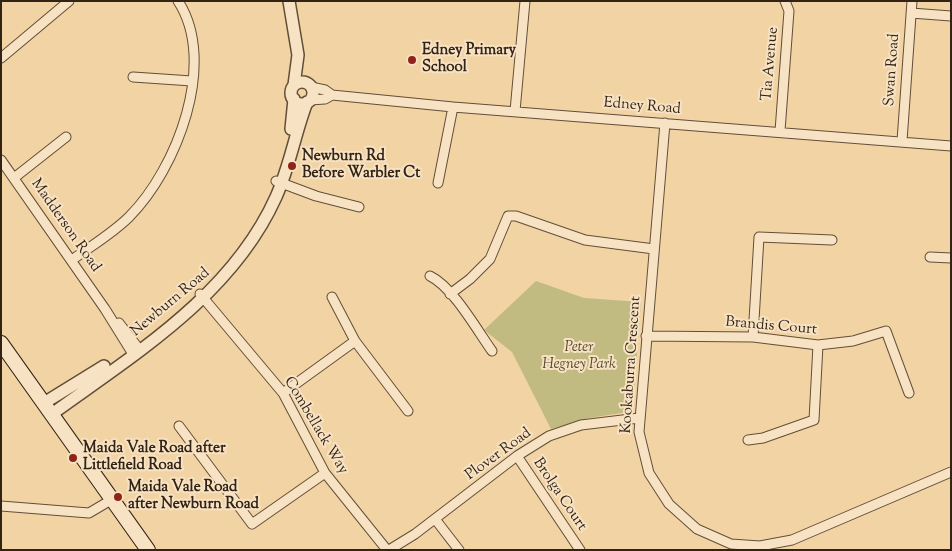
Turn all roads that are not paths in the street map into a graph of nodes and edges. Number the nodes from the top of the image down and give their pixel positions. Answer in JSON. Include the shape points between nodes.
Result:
{"nodes":[{"id":1,"x":69,"y":1,"type":"edge"},
{"id":2,"x":178,"y":1,"type":"edge"},
{"id":3,"x":288,"y":1,"type":"edge"},
{"id":4,"x":526,"y":1,"type":"edge"},
{"id":5,"x":785,"y":1,"type":"edge"},
{"id":6,"x":912,"y":1,"type":"edge"},
{"id":7,"x":911,"y":13,"type":"junction"},
{"id":8,"x":951,"y":16,"type":"edge"},
{"id":9,"x":298,"y":55,"type":"junction"},
{"id":10,"x":1,"y":58,"type":"edge"},
{"id":11,"x":133,"y":78,"type":"dead end"},
{"id":12,"x":192,"y":81,"type":"junction"},
{"id":13,"x":294,"y":85,"type":"junction"},
{"id":14,"x":310,"y":85,"type":"junction"},
{"id":15,"x":332,"y":95,"type":"junction"},
{"id":16,"x":294,"y":99,"type":"junction"},
{"id":17,"x":308,"y":101,"type":"junction"},
{"id":18,"x":453,"y":107,"type":"junction"},
{"id":19,"x":515,"y":111,"type":"junction"},
{"id":20,"x":665,"y":123,"type":"junction"},
{"id":21,"x":780,"y":131,"type":"junction"},
{"id":22,"x":66,"y":137,"type":"dead end"},
{"id":23,"x":902,"y":141,"type":"junction"},
{"id":24,"x":951,"y":146,"type":"edge"},
{"id":25,"x":1,"y":160,"type":"edge"},
{"id":26,"x":14,"y":178,"type":"junction"},
{"id":27,"x":279,"y":182,"type":"junction"},
{"id":28,"x":438,"y":183,"type":"dead end"},
{"id":29,"x":359,"y":207,"type":"dead end"},
{"id":30,"x":832,"y":240,"type":"dead end"},
{"id":31,"x":654,"y":249,"type":"junction"},
{"id":32,"x":930,"y":257,"type":"dead end"},
{"id":33,"x":951,"y":258,"type":"edge"},
{"id":34,"x":72,"y":260,"type":"junction"},
{"id":35,"x":430,"y":276,"type":"dead end"},
{"id":36,"x":450,"y":294,"type":"junction"},
{"id":37,"x":201,"y":296,"type":"junction"},
{"id":38,"x":332,"y":297,"type":"dead end"},
{"id":39,"x":646,"y":336,"type":"junction"},
{"id":40,"x":753,"y":336,"type":"junction"},
{"id":41,"x":355,"y":341,"type":"junction"},
{"id":42,"x":2,"y":345,"type":"edge"},
{"id":43,"x":818,"y":345,"type":"junction"},
{"id":44,"x":134,"y":349,"type":"junction"},
{"id":45,"x":492,"y":351,"type":"dead end"},
{"id":46,"x":283,"y":393,"type":"junction"},
{"id":47,"x":909,"y":393,"type":"dead end"},
{"id":48,"x":48,"y":409,"type":"junction"},
{"id":49,"x":408,"y":411,"type":"dead end"},
{"id":50,"x":639,"y":418,"type":"junction"},
{"id":51,"x":179,"y":426,"type":"dead end"},
{"id":52,"x":748,"y":440,"type":"dead end"},
{"id":53,"x":516,"y":456,"type":"junction"},
{"id":54,"x":951,"y":472,"type":"edge"},
{"id":55,"x":325,"y":473,"type":"junction"},
{"id":56,"x":109,"y":497,"type":"junction"},
{"id":57,"x":1,"y":506,"type":"edge"},
{"id":58,"x":435,"y":519,"type":"junction"},
{"id":59,"x":415,"y":534,"type":"junction"},
{"id":60,"x":730,"y":547,"type":"edge"},
{"id":61,"x":148,"y":550,"type":"edge"},
{"id":62,"x":388,"y":550,"type":"edge"},
{"id":63,"x":399,"y":550,"type":"edge"},
{"id":64,"x":459,"y":550,"type":"edge"},
{"id":65,"x":580,"y":550,"type":"edge"}],
"edges":[{"from":1,"to":10,"type":"street"},
{"from":2,"to":12,"type":"street","via":[[192,33]]},
{"from":3,"to":9,"type":"street"},
{"from":4,"to":19,"type":"street"},
{"from":5,"to":21,"type":"street","name":"Tia Avenue","via":[[789,11]]},
{"from":6,"to":7,"type":"street","name":"Swan Road"},
{"from":7,"to":8,"type":"street"},
{"from":7,"to":23,"type":"street","name":"Swan Road"},
{"from":9,"to":13,"type":"street"},
{"from":9,"to":14,"type":"street"},
{"from":11,"to":12,"type":"street"},
{"from":12,"to":34,"type":"street","via":[[181,132],[169,162],[155,184],[128,218]]},
{"from":13,"to":14,"type":"street","via":[[302,82]]},
{"from":13,"to":16,"type":"street"},
{"from":14,"to":15,"type":"street","name":"Edney Road"},
{"from":14,"to":17,"type":"street","via":[[313,94]]},
{"from":15,"to":17,"type":"street","name":"Edney Road"},
{"from":15,"to":18,"type":"street","name":"Edney Road"},
{"from":16,"to":17,"type":"street","via":[[299,103]]},
{"from":16,"to":27,"type":"street","name":"Newburn Road"},
{"from":17,"to":27,"type":"street","name":"Newburn Road"},
{"from":18,"to":19,"type":"street","name":"Edney Road"},
{"from":18,"to":28,"type":"street"},
{"from":19,"to":20,"type":"street","name":"Edney Road"},
{"from":20,"to":21,"type":"street","name":"Edney Road"},
{"from":20,"to":31,"type":"street","name":"Kookaburra Crescent"},
{"from":21,"to":23,"type":"street","name":"Edney Road"},
{"from":22,"to":26,"type":"street"},
{"from":23,"to":24,"type":"street","name":"Edney Road"},
{"from":25,"to":26,"type":"street","name":"Madderson Road"},
{"from":26,"to":34,"type":"street","name":"Madderson Road"},
{"from":27,"to":29,"type":"street"},
{"from":27,"to":37,"type":"street","name":"Newburn Road","via":[[242,244]]},
{"from":30,"to":40,"type":"street","via":[[759,237]]},
{"from":31,"to":36,"type":"street","via":[[585,240],[508,216],[490,258]]},
{"from":31,"to":39,"type":"street","name":"Kookaburra Crescent"},
{"from":32,"to":33,"type":"street"},
{"from":34,"to":44,"type":"street","name":"Madderson Road"},
{"from":35,"to":36,"type":"street"},
{"from":36,"to":45,"type":"street"},
{"from":37,"to":44,"type":"street","name":"Newburn Road"},
{"from":37,"to":46,"type":"street","name":"Combellack Way"},
{"from":38,"to":41,"type":"street"},
{"from":39,"to":40,"type":"street","name":"Brandis Court"},
{"from":39,"to":50,"type":"street","name":"Kookaburra Crescent"},
{"from":40,"to":43,"type":"street","name":"Brandis Court"},
{"from":41,"to":46,"type":"street"},
{"from":41,"to":49,"type":"street"},
{"from":42,"to":48,"type":"main road"},
{"from":43,"to":47,"type":"street","name":"Brandis Court","via":[[853,341],[886,331]]},
{"from":43,"to":52,"type":"street","via":[[814,420]]},
{"from":44,"to":48,"type":"street","name":"Newburn Road"},
{"from":46,"to":55,"type":"street","name":"Combellack Way"},
{"from":48,"to":56,"type":"main road"},
{"from":50,"to":53,"type":"street","name":"Plover Road","via":[[581,426],[549,436]]},
{"from":50,"to":60,"type":"street","name":"Kookaburra Crescent","via":[[639,436],[649,473],[669,504],[697,529]]},
{"from":51,"to":55,"type":"street","via":[[252,524]]},
{"from":53,"to":58,"type":"street","name":"Plover Road"},
{"from":53,"to":65,"type":"street","name":"Brolga Court"},
{"from":54,"to":60,"type":"street","name":"Kookaburra Crescent","via":[[792,540]]},
{"from":55,"to":62,"type":"street","name":"Combellack Way"},
{"from":56,"to":57,"type":"street","via":[[89,514]]},
{"from":56,"to":61,"type":"main road"},
{"from":58,"to":59,"type":"street","name":"Plover Road"},
{"from":58,"to":64,"type":"street"},
{"from":59,"to":62,"type":"street","name":"Plover Road"},
{"from":59,"to":63,"type":"street","name":"Plover Road"}]}
